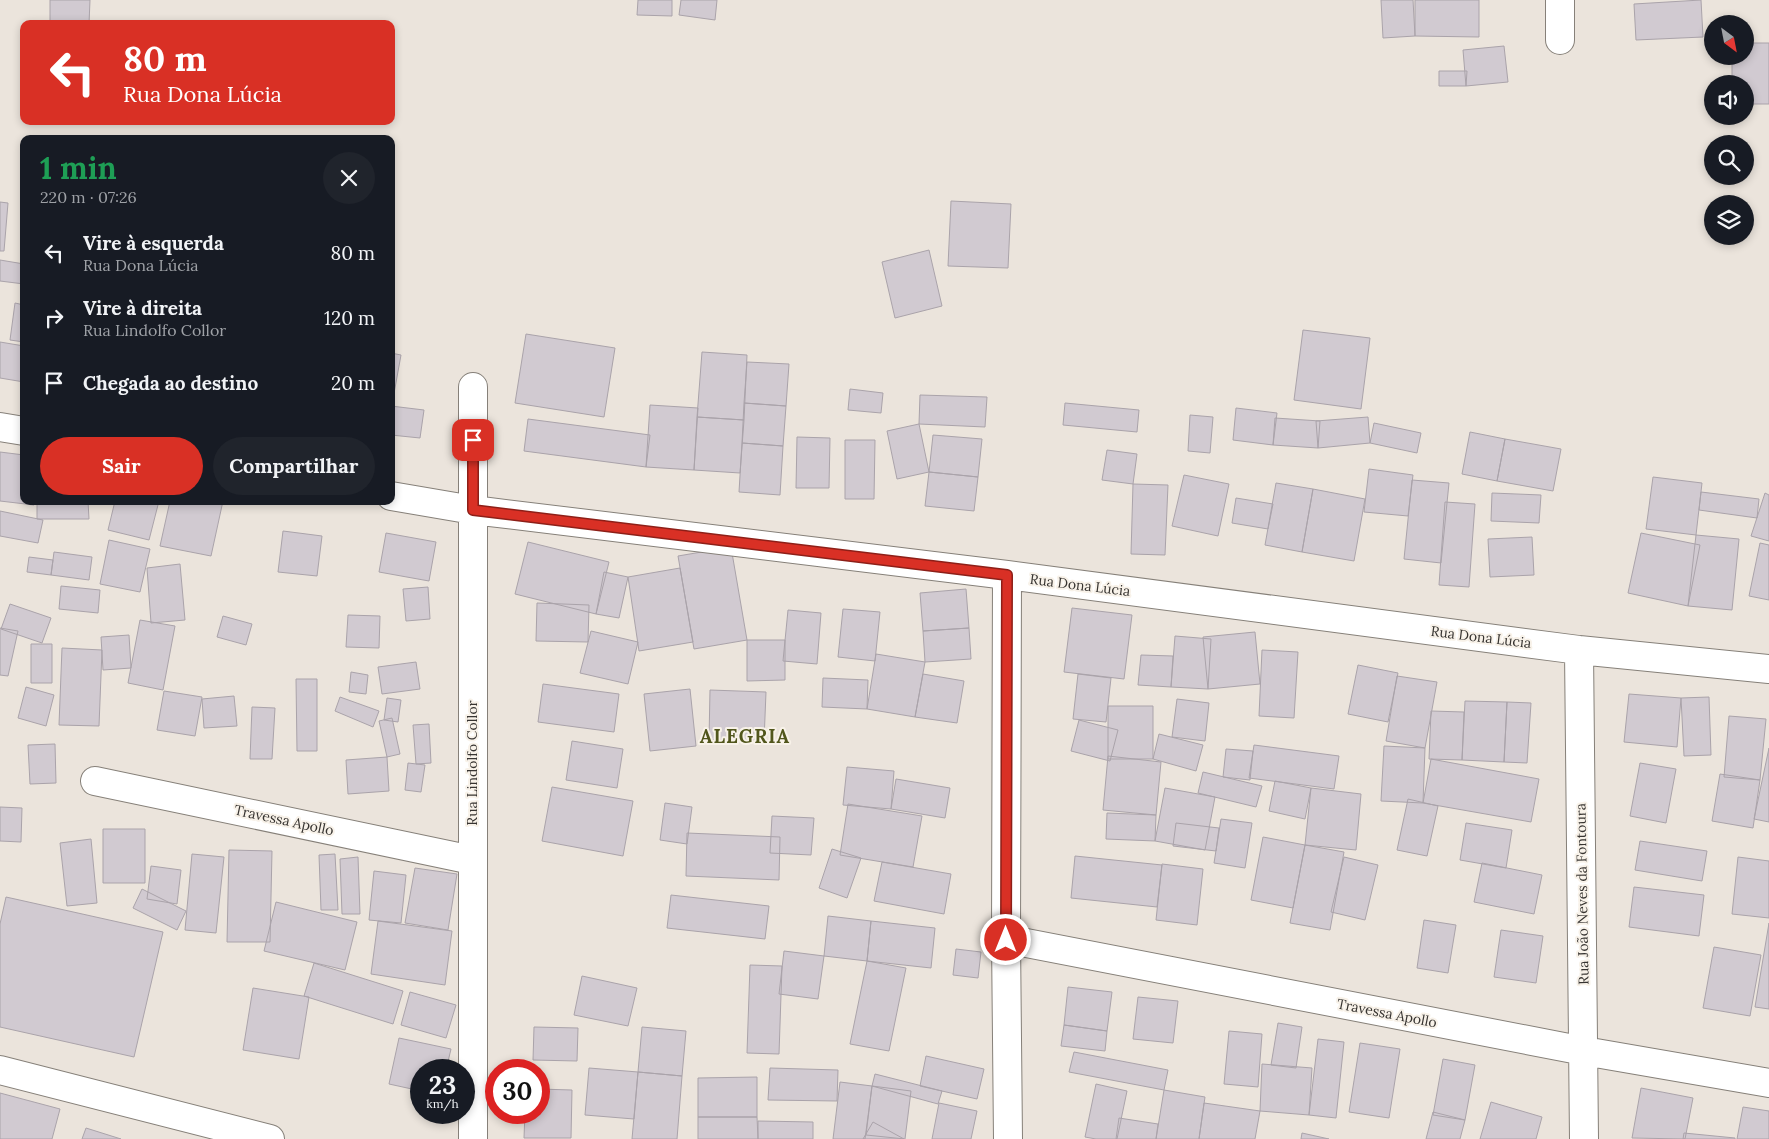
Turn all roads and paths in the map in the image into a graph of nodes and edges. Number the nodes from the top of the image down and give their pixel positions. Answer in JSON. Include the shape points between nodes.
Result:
{"nodes":[{"id":1,"x":1560,"y":0,"type":"edge"},
{"id":2,"x":1560,"y":40,"type":"dead end"},
{"id":3,"x":473,"y":387,"type":"dead end"},
{"id":4,"x":0,"y":427,"type":"edge"},
{"id":5,"x":20,"y":430,"type":"edge"},
{"id":6,"x":395,"y":497,"type":"edge"},
{"id":7,"x":473,"y":510,"type":"junction"},
{"id":8,"x":1007,"y":575,"type":"junction"},
{"id":9,"x":1579,"y":650,"type":"junction"},
{"id":10,"x":1769,"y":669,"type":"edge"},
{"id":11,"x":95,"y":781,"type":"dead end"},
{"id":12,"x":472,"y":860,"type":"junction"},
{"id":13,"x":1006,"y":940,"type":"junction"},
{"id":14,"x":1584,"y":1051,"type":"junction"},
{"id":15,"x":0,"y":1070,"type":"edge"},
{"id":16,"x":1769,"y":1083,"type":"edge"},
{"id":17,"x":270,"y":1139,"type":"edge"},
{"id":18,"x":473,"y":1139,"type":"edge"},
{"id":19,"x":1008,"y":1139,"type":"edge"},
{"id":20,"x":1584,"y":1139,"type":"edge"}],
"edges":[{"from":1,"to":2,"type":"street"},
{"from":3,"to":7,"type":"street","name":"Rua Lindolfo Collor"},
{"from":4,"to":5,"type":"street"},
{"from":6,"to":7,"type":"street","name":"Rua Dona Lúcia"},
{"from":7,"to":8,"type":"street","name":"Rua Dona Lúcia"},
{"from":7,"to":12,"type":"street","name":"Rua Lindolfo Collor"},
{"from":8,"to":9,"type":"street","name":"Rua Dona Lúcia"},
{"from":8,"to":13,"type":"street"},
{"from":9,"to":10,"type":"street","name":"Rua Dona Lúcia"},
{"from":9,"to":14,"type":"street","name":"Rua João Neves da Fontoura"},
{"from":11,"to":12,"type":"street","name":"Travessa Apollo"},
{"from":12,"to":18,"type":"street","name":"Rua Lindolfo Collor"},
{"from":13,"to":14,"type":"street","name":"Travessa Apollo"},
{"from":13,"to":19,"type":"street"},
{"from":14,"to":16,"type":"street","name":"Travessa Apollo"},
{"from":14,"to":20,"type":"street","name":"Rua João Neves da Fontoura"},
{"from":15,"to":17,"type":"street"}]}
